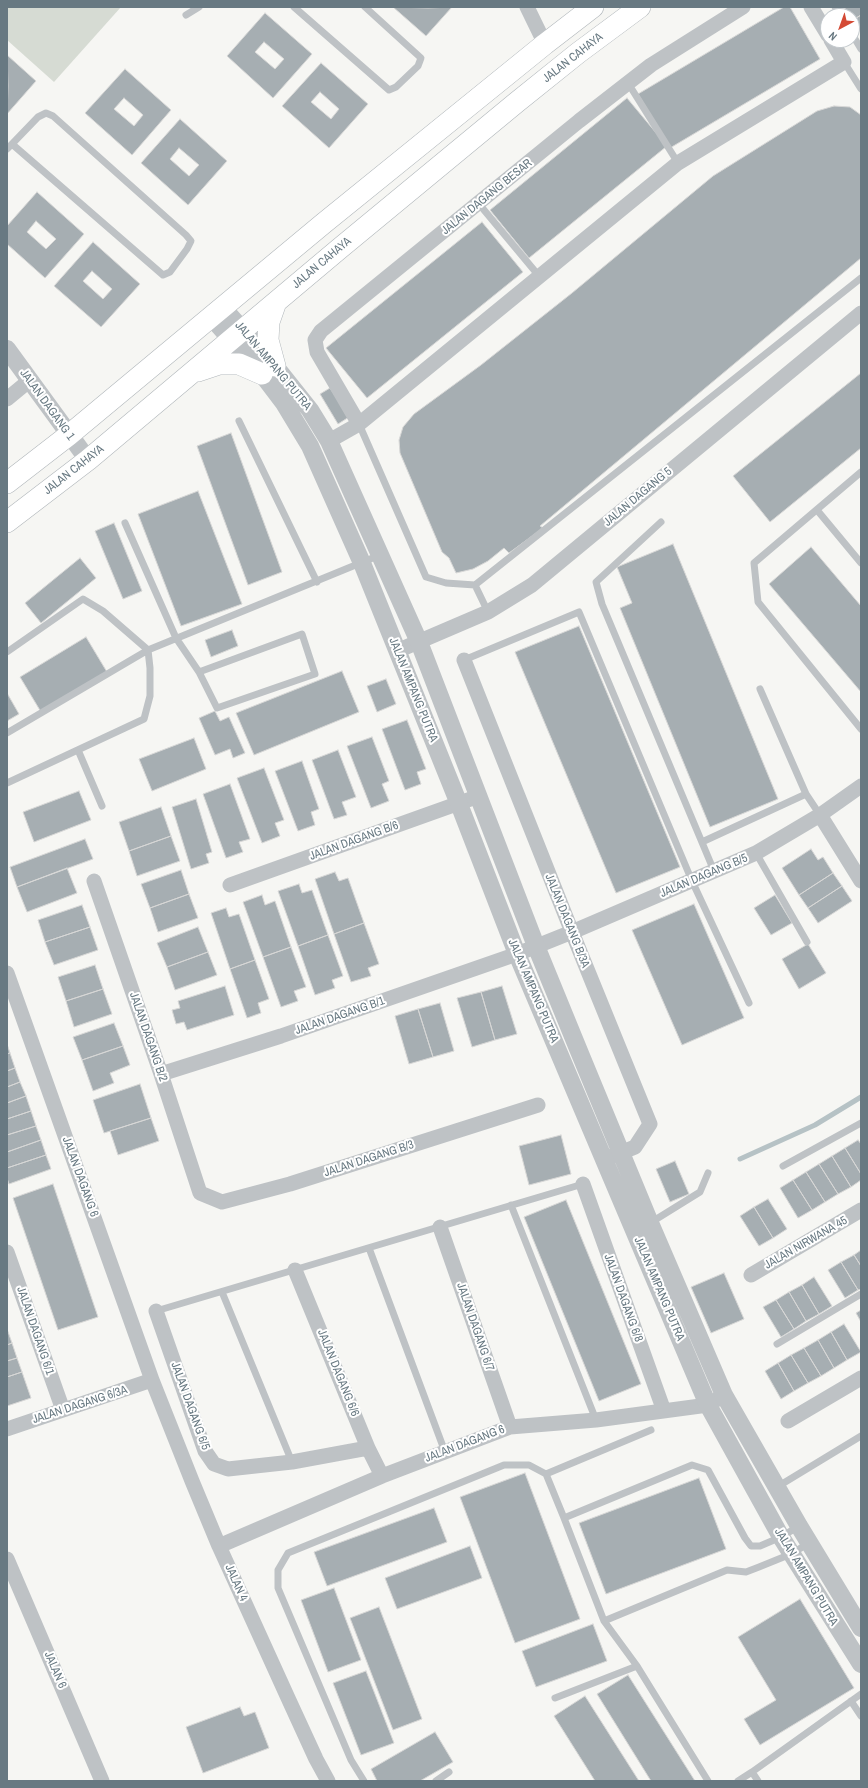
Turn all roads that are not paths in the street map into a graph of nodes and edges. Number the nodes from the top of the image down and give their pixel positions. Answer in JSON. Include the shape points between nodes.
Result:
{"nodes":[{"id":1,"x":199,"y":7,"type":"edge"},
{"id":2,"x":294,"y":7,"type":"edge"},
{"id":3,"x":365,"y":7,"type":"edge"},
{"id":4,"x":527,"y":7,"type":"edge"},
{"id":5,"x":593,"y":7,"type":"edge"},
{"id":6,"x":640,"y":7,"type":"edge"},
{"id":7,"x":743,"y":7,"type":"edge"},
{"id":8,"x":811,"y":7,"type":"edge"},
{"id":9,"x":186,"y":15,"type":"dead end"},
{"id":10,"x":820,"y":22,"type":"edge"},
{"id":11,"x":544,"y":44,"type":"junction"},
{"id":12,"x":836,"y":48,"type":"edge"},
{"id":13,"x":844,"y":62,"type":"junction"},
{"id":14,"x":628,"y":83,"type":"junction"},
{"id":15,"x":861,"y":89,"type":"edge"},
{"id":16,"x":10,"y":147,"type":"edge"},
{"id":17,"x":678,"y":163,"type":"junction"},
{"id":18,"x":479,"y":204,"type":"junction"},
{"id":19,"x":539,"y":276,"type":"junction"},
{"id":20,"x":861,"y":278,"type":"edge"},
{"id":21,"x":276,"y":302,"type":"junction"},
{"id":22,"x":217,"y":313,"type":"junction"},
{"id":23,"x":861,"y":313,"type":"edge"},
{"id":24,"x":237,"y":335,"type":"junction"},
{"id":25,"x":7,"y":349,"type":"edge"},
{"id":26,"x":268,"y":370,"type":"junction"},
{"id":27,"x":191,"y":373,"type":"junction"},
{"id":28,"x":30,"y":380,"type":"junction"},
{"id":29,"x":7,"y":399,"type":"edge"},
{"id":30,"x":240,"y":421,"type":"dead end"},
{"id":31,"x":359,"y":424,"type":"junction"},
{"id":32,"x":69,"y":435,"type":"junction"},
{"id":33,"x":329,"y":441,"type":"junction"},
{"id":34,"x":88,"y":460,"type":"junction"},
{"id":35,"x":861,"y":472,"type":"edge"},
{"id":36,"x":7,"y":483,"type":"edge"},
{"id":37,"x":817,"y":510,"type":"junction"},
{"id":38,"x":7,"y":522,"type":"edge"},
{"id":39,"x":661,"y":522,"type":"dead end"},
{"id":40,"x":125,"y":523,"type":"dead end"},
{"id":41,"x":380,"y":555,"type":"junction"},
{"id":42,"x":362,"y":563,"type":"junction"},
{"id":43,"x":861,"y":563,"type":"edge"},
{"id":44,"x":317,"y":582,"type":"junction"},
{"id":45,"x":475,"y":585,"type":"junction"},
{"id":46,"x":488,"y":612,"type":"junction"},
{"id":47,"x":176,"y":638,"type":"junction"},
{"id":48,"x":419,"y":642,"type":"junction"},
{"id":49,"x":148,"y":650,"type":"junction"},
{"id":50,"x":397,"y":651,"type":"junction"},
{"id":51,"x":7,"y":652,"type":"edge"},
{"id":52,"x":464,"y":660,"type":"joint"},
{"id":53,"x":199,"y":672,"type":"junction"},
{"id":54,"x":760,"y":689,"type":"dead end"},
{"id":55,"x":861,"y":729,"type":"edge"},
{"id":56,"x":7,"y":733,"type":"edge"},
{"id":57,"x":78,"y":750,"type":"junction"},
{"id":58,"x":7,"y":783,"type":"edge"},
{"id":59,"x":861,"y":786,"type":"edge"},
{"id":60,"x":806,"y":794,"type":"junction"},
{"id":61,"x":479,"y":796,"type":"junction"},
{"id":62,"x":459,"y":804,"type":"junction"},
{"id":63,"x":102,"y":806,"type":"dead end"},
{"id":64,"x":820,"y":815,"type":"junction"},
{"id":65,"x":702,"y":842,"type":"junction"},
{"id":66,"x":756,"y":853,"type":"junction"},
{"id":67,"x":714,"y":871,"type":"junction"},
{"id":68,"x":94,"y":881,"type":"dead end"},
{"id":69,"x":692,"y":881,"type":"junction"},
{"id":70,"x":861,"y":881,"type":"edge"},
{"id":71,"x":230,"y":885,"type":"dead end"},
{"id":72,"x":572,"y":932,"type":"junction"},
{"id":73,"x":807,"y":942,"type":"dead end"},
{"id":74,"x":536,"y":946,"type":"junction"},
{"id":75,"x":517,"y":954,"type":"junction"},
{"id":76,"x":7,"y":973,"type":"edge"},
{"id":77,"x":749,"y":1003,"type":"dead end"},
{"id":78,"x":162,"y":1074,"type":"junction"},
{"id":79,"x":538,"y":1106,"type":"dead end"},
{"id":80,"x":861,"y":1123,"type":"edge"},
{"id":81,"x":621,"y":1153,"type":"junction"},
{"id":82,"x":604,"y":1160,"type":"junction"},
{"id":83,"x":783,"y":1166,"type":"dead end"},
{"id":84,"x":708,"y":1173,"type":"dead end"},
{"id":85,"x":582,"y":1184,"type":"joint"},
{"id":86,"x":200,"y":1193,"type":"joint"},
{"id":87,"x":511,"y":1205,"type":"junction"},
{"id":88,"x":861,"y":1210,"type":"edge"},
{"id":89,"x":650,"y":1223,"type":"junction"},
{"id":90,"x":440,"y":1227,"type":"junction"},
{"id":91,"x":369,"y":1248,"type":"junction"},
{"id":92,"x":7,"y":1252,"type":"edge"},
{"id":93,"x":295,"y":1270,"type":"junction"},
{"id":94,"x":751,"y":1275,"type":"dead end"},
{"id":95,"x":222,"y":1292,"type":"junction"},
{"id":96,"x":861,"y":1294,"type":"edge"},
{"id":97,"x":156,"y":1311,"type":"joint"},
{"id":98,"x":777,"y":1344,"type":"dead end"},
{"id":99,"x":861,"y":1378,"type":"edge"},
{"id":100,"x":152,"y":1380,"type":"junction"},
{"id":101,"x":724,"y":1394,"type":"junction"},
{"id":102,"x":708,"y":1405,"type":"junction"},
{"id":103,"x":63,"y":1410,"type":"junction"},
{"id":104,"x":664,"y":1411,"type":"junction"},
{"id":105,"x":596,"y":1420,"type":"junction"},
{"id":106,"x":788,"y":1421,"type":"dead end"},
{"id":107,"x":510,"y":1427,"type":"junction"},
{"id":108,"x":7,"y":1429,"type":"edge"},
{"id":109,"x":651,"y":1430,"type":"dead end"},
{"id":110,"x":860,"y":1440,"type":"edge"},
{"id":111,"x":368,"y":1448,"type":"junction"},
{"id":112,"x":445,"y":1452,"type":"junction"},
{"id":113,"x":292,"y":1462,"type":"junction"},
{"id":114,"x":546,"y":1474,"type":"junction"},
{"id":115,"x":382,"y":1476,"type":"junction"},
{"id":116,"x":777,"y":1487,"type":"junction"},
{"id":117,"x":564,"y":1518,"type":"junction"},
{"id":118,"x":799,"y":1526,"type":"junction"},
{"id":119,"x":781,"y":1537,"type":"junction"},
{"id":120,"x":809,"y":1543,"type":"junction"},
{"id":121,"x":219,"y":1546,"type":"junction"},
{"id":122,"x":791,"y":1554,"type":"junction"},
{"id":123,"x":7,"y":1559,"type":"edge"},
{"id":124,"x":604,"y":1621,"type":"junction"},
{"id":125,"x":854,"y":1633,"type":"edge"},
{"id":126,"x":861,"y":1664,"type":"edge"},
{"id":127,"x":637,"y":1666,"type":"junction"},
{"id":128,"x":861,"y":1694,"type":"edge"},
{"id":129,"x":555,"y":1698,"type":"dead end"},
{"id":130,"x":851,"y":1701,"type":"junction"},
{"id":131,"x":861,"y":1716,"type":"edge"},
{"id":132,"x":449,"y":1772,"type":"dead end"},
{"id":133,"x":752,"y":1772,"type":"junction"},
{"id":134,"x":102,"y":1781,"type":"edge"},
{"id":135,"x":328,"y":1781,"type":"edge"},
{"id":136,"x":364,"y":1781,"type":"edge"},
{"id":137,"x":436,"y":1781,"type":"edge"},
{"id":138,"x":708,"y":1781,"type":"edge"},
{"id":139,"x":738,"y":1781,"type":"edge"},
{"id":140,"x":758,"y":1781,"type":"edge"}],
"edges":[{"from":1,"to":9,"type":"lane"},
{"from":2,"to":3,"type":"lane","via":[[389,90],[396,87],[418,66],[421,58]]},
{"from":4,"to":11,"type":"street"},
{"from":5,"to":11,"type":"main road"},
{"from":6,"to":21,"type":"main road","name":"JALAN CAHAYA","via":[[572,58]]},
{"from":7,"to":14,"type":"street","name":"JALAN DAGANG BESAR","via":[[650,65]]},
{"from":8,"to":10,"type":"street"},
{"from":11,"to":22,"type":"main road"},
{"from":12,"to":13,"type":"street"},
{"from":13,"to":15,"type":"lane"},
{"from":13,"to":17,"type":"street"},
{"from":14,"to":17,"type":"lane"},
{"from":14,"to":18,"type":"street","name":"JALAN DAGANG BESAR","via":[[579,120]]},
{"from":16,"to":16,"type":"lane","via":[[163,275],[170,272],[191,242],[53,116],[46,113],[38,117]]},
{"from":17,"to":19,"type":"street"},
{"from":18,"to":19,"type":"lane"},
{"from":18,"to":31,"type":"street","name":"JALAN DAGANG BESAR","via":[[321,332],[315,340],[317,352]]},
{"from":19,"to":31,"type":"street"},
{"from":20,"to":45,"type":"lane"},
{"from":21,"to":24,"type":"main road","name":"JALAN CAHAYA"},
{"from":21,"to":26,"type":"main road","via":[[268,322]]},
{"from":22,"to":24,"type":"street","name":"JALAN AMPANG PUTRA"},
{"from":22,"to":32,"type":"main road"},
{"from":23,"to":46,"type":"street","name":"JALAN DAGANG 5","via":[[532,585]]},
{"from":24,"to":26,"type":"street","name":"JALAN AMPANG PUTRA"},
{"from":24,"to":27,"type":"main road","name":"JALAN CAHAYA"},
{"from":25,"to":28,"type":"street","name":"JALAN DAGANG 1"},
{"from":26,"to":27,"type":"main road","via":[[239,364],[219,364]]},
{"from":26,"to":33,"type":"street","name":"JALAN AMPANG PUTRA","via":[[310,410]]},
{"from":26,"to":42,"type":"street","name":"JALAN AMPANG PUTRA","via":[[310,446]]},
{"from":27,"to":34,"type":"main road","name":"JALAN CAHAYA"},
{"from":28,"to":29,"type":"street"},
{"from":28,"to":32,"type":"street","name":"JALAN DAGANG 1"},
{"from":30,"to":44,"type":"lane"},
{"from":31,"to":33,"type":"street"},
{"from":31,"to":45,"type":"lane","via":[[426,577],[446,583]]},
{"from":32,"to":34,"type":"street","name":"JALAN DAGANG 1"},
{"from":32,"to":36,"type":"main road"},
{"from":33,"to":41,"type":"street","name":"JALAN AMPANG PUTRA"},
{"from":34,"to":38,"type":"main road","name":"JALAN CAHAYA"},
{"from":35,"to":37,"type":"lane"},
{"from":37,"to":43,"type":"lane"},
{"from":37,"to":55,"type":"lane","via":[[754,563],[758,602]]},
{"from":39,"to":65,"type":"lane","via":[[596,582],[602,604]]},
{"from":40,"to":47,"type":"lane"},
{"from":41,"to":42,"type":"lane"},
{"from":41,"to":48,"type":"street","name":"JALAN AMPANG PUTRA"},
{"from":42,"to":44,"type":"lane"},
{"from":42,"to":50,"type":"street","name":"JALAN AMPANG PUTRA"},
{"from":44,"to":47,"type":"lane"},
{"from":45,"to":46,"type":"lane"},
{"from":46,"to":48,"type":"street","name":"JALAN DAGANG 5"},
{"from":47,"to":49,"type":"lane"},
{"from":47,"to":53,"type":"lane"},
{"from":48,"to":50,"type":"street","name":"JALAN DAGANG 5"},
{"from":48,"to":61,"type":"street","name":"JALAN AMPANG PUTRA"},
{"from":49,"to":51,"type":"lane","via":[[103,611],[82,599]]},
{"from":49,"to":56,"type":"lane"},
{"from":49,"to":57,"type":"lane","via":[[150,696],[144,719]]},
{"from":50,"to":62,"type":"street","name":"JALAN AMPANG PUTRA"},
{"from":52,"to":69,"type":"lane","via":[[579,612]]},
{"from":52,"to":72,"type":"street","name":"JALAN DAGANG B/3A"},
{"from":53,"to":53,"type":"lane","via":[[302,634],[316,674],[217,708]]},
{"from":54,"to":60,"type":"lane"},
{"from":57,"to":58,"type":"lane"},
{"from":57,"to":63,"type":"lane"},
{"from":59,"to":64,"type":"street","name":"JALAN DAGANG B/5"},
{"from":60,"to":64,"type":"lane"},
{"from":60,"to":65,"type":"lane"},
{"from":61,"to":62,"type":"street","name":"JALAN DAGANG B/6"},
{"from":61,"to":74,"type":"street","name":"JALAN AMPANG PUTRA"},
{"from":62,"to":71,"type":"street","name":"JALAN DAGANG B/6"},
{"from":62,"to":75,"type":"street","name":"JALAN AMPANG PUTRA"},
{"from":64,"to":66,"type":"street","name":"JALAN DAGANG B/5"},
{"from":64,"to":70,"type":"street"},
{"from":65,"to":67,"type":"lane"},
{"from":66,"to":67,"type":"street","name":"JALAN DAGANG B/5"},
{"from":66,"to":73,"type":"lane"},
{"from":67,"to":69,"type":"street","name":"JALAN DAGANG B/5"},
{"from":68,"to":78,"type":"street","name":"JALAN DAGANG B/2"},
{"from":69,"to":72,"type":"street","name":"JALAN DAGANG B/5"},
{"from":69,"to":77,"type":"lane"},
{"from":72,"to":74,"type":"street","name":"JALAN DAGANG B/5"},
{"from":72,"to":81,"type":"street","name":"JALAN DAGANG B/3A","via":[[650,1124],[635,1147]]},
{"from":74,"to":75,"type":"street","name":"JALAN DAGANG B/1"},
{"from":74,"to":81,"type":"street","name":"JALAN AMPANG PUTRA"},
{"from":75,"to":78,"type":"street","name":"JALAN DAGANG B/1","via":[[281,1036]]},
{"from":75,"to":82,"type":"street","name":"JALAN AMPANG PUTRA"},
{"from":76,"to":100,"type":"street","name":"JALAN DAGANG 6"},
{"from":78,"to":86,"type":"street","name":"JALAN DAGANG B/2"},
{"from":79,"to":86,"type":"street","name":"JALAN DAGANG B/3","via":[[290,1184],[222,1202]]},
{"from":80,"to":83,"type":"lane"},
{"from":81,"to":82,"type":"street","name":"JALAN DAGANG B/3A"},
{"from":81,"to":89,"type":"street","name":"JALAN AMPANG PUTRA"},
{"from":82,"to":102,"type":"street","name":"JALAN AMPANG PUTRA"},
{"from":84,"to":89,"type":"lane","via":[[700,1192]]},
{"from":85,"to":87,"type":"lane"},
{"from":85,"to":104,"type":"street","name":"JALAN DAGANG 6/8"},
{"from":87,"to":90,"type":"lane"},
{"from":87,"to":105,"type":"lane"},
{"from":88,"to":94,"type":"street","name":"JALAN NIRWANA 45"},
{"from":89,"to":101,"type":"street","name":"JALAN AMPANG PUTRA"},
{"from":90,"to":91,"type":"lane"},
{"from":90,"to":107,"type":"street","name":"JALAN DAGANG 6/7"},
{"from":91,"to":93,"type":"lane"},
{"from":91,"to":112,"type":"lane"},
{"from":92,"to":103,"type":"street","name":"JALAN DAGANG 6/1"},
{"from":93,"to":95,"type":"lane"},
{"from":93,"to":111,"type":"street","name":"JALAN DAGANG 6/6"},
{"from":95,"to":97,"type":"lane"},
{"from":95,"to":113,"type":"lane"},
{"from":96,"to":98,"type":"lane"},
{"from":97,"to":113,"type":"street","name":"JALAN DAGANG 6/5","via":[[205,1451],[214,1464],[228,1469]]},
{"from":99,"to":106,"type":"street"},
{"from":100,"to":103,"type":"street","name":"JALAN DAGANG 6/3A"},
{"from":100,"to":121,"type":"street","name":"JALAN 4"},
{"from":101,"to":102,"type":"street","name":"JALAN DAGANG 6"},
{"from":101,"to":116,"type":"street","name":"JALAN AMPANG PUTRA"},
{"from":102,"to":104,"type":"street","name":"JALAN DAGANG 6"},
{"from":102,"to":119,"type":"street","name":"JALAN AMPANG PUTRA"},
{"from":103,"to":108,"type":"street","name":"JALAN DAGANG 6/3A"},
{"from":104,"to":105,"type":"street","name":"JALAN DAGANG 6"},
{"from":105,"to":107,"type":"street","name":"JALAN DAGANG 6"},
{"from":107,"to":112,"type":"street","name":"JALAN DAGANG 6"},
{"from":109,"to":114,"type":"lane"},
{"from":110,"to":116,"type":"lane"},
{"from":111,"to":113,"type":"street","name":"JALAN DAGANG 6/5"},
{"from":111,"to":115,"type":"street","name":"JALAN DAGANG 6/6"},
{"from":112,"to":115,"type":"street","name":"JALAN DAGANG 6"},
{"from":114,"to":117,"type":"lane"},
{"from":114,"to":136,"type":"lane","via":[[529,1464],[504,1465],[288,1552],[278,1570],[278,1588],[351,1760]]},
{"from":115,"to":121,"type":"street","name":"JALAN DAGANG 6"},
{"from":116,"to":118,"type":"street","name":"JALAN AMPANG PUTRA"},
{"from":117,"to":119,"type":"lane","via":[[692,1465],[708,1470],[751,1546],[760,1546]]},
{"from":117,"to":124,"type":"lane"},
{"from":118,"to":119,"type":"lane"},
{"from":118,"to":120,"type":"street","name":"JALAN AMPANG PUTRA"},
{"from":119,"to":122,"type":"street","name":"JALAN AMPANG PUTRA"},
{"from":120,"to":122,"type":"lane"},
{"from":120,"to":125,"type":"street","name":"JALAN AMPANG PUTRA"},
{"from":121,"to":135,"type":"street","name":"JALAN 4"},
{"from":122,"to":124,"type":"lane","via":[[746,1572],[727,1570]]},
{"from":122,"to":125,"type":"street","name":"JALAN AMPANG PUTRA"},
{"from":123,"to":134,"type":"street","name":"JALAN 6"},
{"from":124,"to":127,"type":"lane"},
{"from":125,"to":126,"type":"street","name":"JALAN AMPANG PUTRA"},
{"from":127,"to":129,"type":"lane"},
{"from":127,"to":138,"type":"lane"},
{"from":128,"to":130,"type":"lane"},
{"from":130,"to":131,"type":"lane"},
{"from":130,"to":133,"type":"lane"},
{"from":132,"to":137,"type":"lane"},
{"from":133,"to":139,"type":"lane"},
{"from":133,"to":140,"type":"lane"}]}
